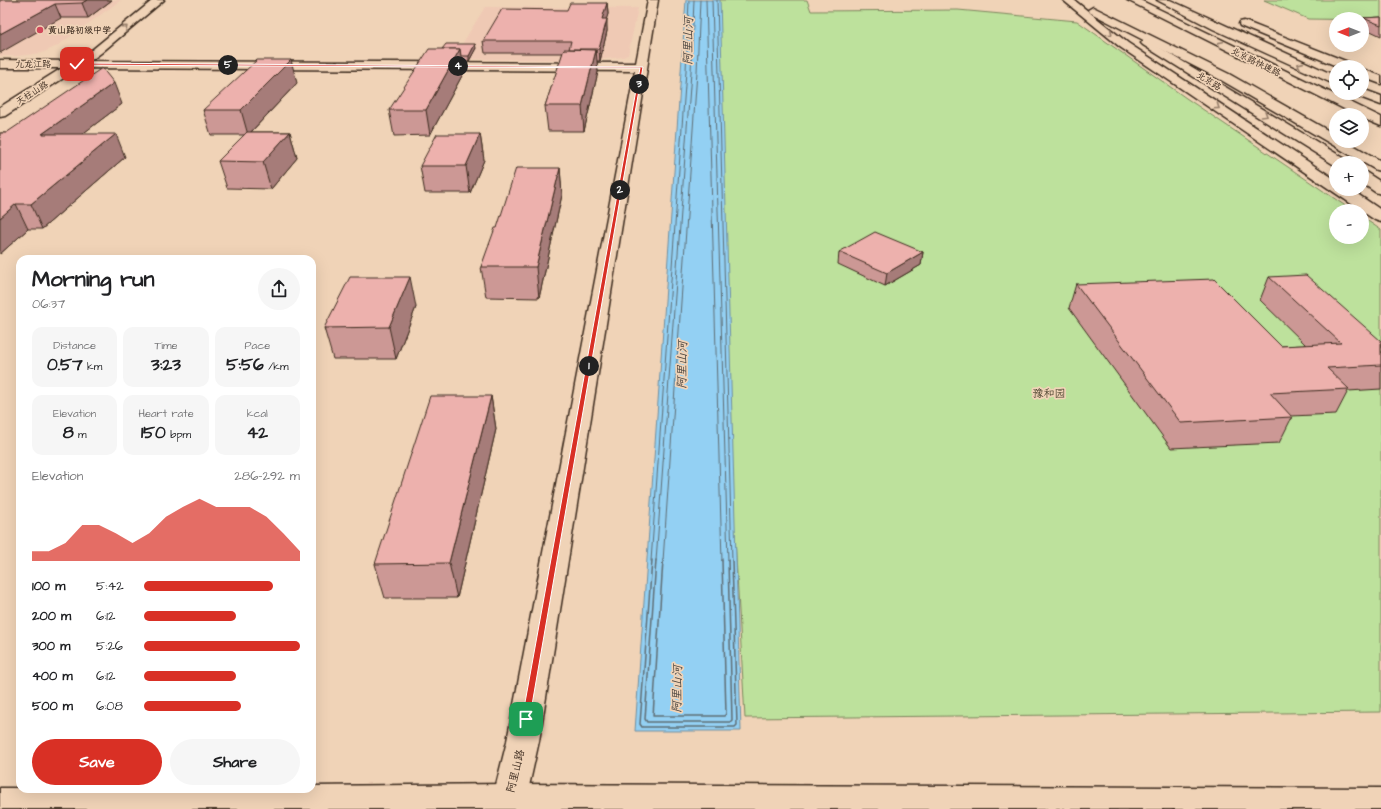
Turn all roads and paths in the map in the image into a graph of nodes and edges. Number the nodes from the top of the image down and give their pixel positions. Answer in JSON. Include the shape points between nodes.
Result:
{"nodes":[{"id":1,"x":159,"y":0,"type":"edge"},
{"id":2,"x":653,"y":0,"type":"edge"},
{"id":3,"x":1068,"y":0,"type":"edge"},
{"id":4,"x":1076,"y":0,"type":"edge"},
{"id":5,"x":1132,"y":0,"type":"edge"},
{"id":6,"x":1161,"y":0,"type":"edge"},
{"id":7,"x":1184,"y":0,"type":"edge"},
{"id":8,"x":1205,"y":8,"type":"dead end"},
{"id":9,"x":1093,"y":10,"type":"junction"},
{"id":10,"x":1234,"y":20,"type":"dead end"},
{"id":11,"x":1150,"y":25,"type":"dead end"},
{"id":12,"x":72,"y":52,"type":"dead end"},
{"id":13,"x":1331,"y":60,"type":"edge"},
{"id":14,"x":0,"y":64,"type":"edge"},
{"id":15,"x":51,"y":66,"type":"junction"},
{"id":16,"x":73,"y":66,"type":"junction"},
{"id":17,"x":0,"y":69,"type":"edge"},
{"id":18,"x":641,"y":70,"type":"junction"},
{"id":19,"x":1369,"y":75,"type":"edge"},
{"id":20,"x":36,"y":76,"type":"dead end"},
{"id":21,"x":1329,"y":78,"type":"edge"},
{"id":22,"x":1381,"y":80,"type":"edge"},
{"id":23,"x":1329,"y":89,"type":"edge"},
{"id":24,"x":1369,"y":96,"type":"edge"},
{"id":25,"x":1352,"y":100,"type":"edge"},
{"id":26,"x":1381,"y":101,"type":"edge"},
{"id":27,"x":0,"y":113,"type":"edge"},
{"id":28,"x":1381,"y":114,"type":"edge"},
{"id":29,"x":1381,"y":122,"type":"edge"},
{"id":30,"x":1329,"y":128,"type":"edge"},
{"id":31,"x":1364,"y":148,"type":"edge"},
{"id":32,"x":1331,"y":156,"type":"edge"},
{"id":33,"x":1381,"y":158,"type":"edge"},
{"id":34,"x":1381,"y":167,"type":"edge"},
{"id":35,"x":1369,"y":181,"type":"edge"},
{"id":36,"x":1329,"y":182,"type":"edge"},
{"id":37,"x":1381,"y":189,"type":"edge"},
{"id":38,"x":1350,"y":196,"type":"edge"},
{"id":39,"x":1381,"y":217,"type":"edge"},
{"id":40,"x":0,"y":804,"type":"edge"},
{"id":41,"x":508,"y":804,"type":"edge"},
{"id":42,"x":1381,"y":804,"type":"edge"}],
"edges":[{"from":16,"to":1,"type":"main road","name":"天柱山路","one_way":true,"via":[[97,51]]},
{"from":2,"to":18,"type":"main road","name":"阿里山路"},
{"from":3,"to":36,"type":"main road","one_way":true,"via":[[1124,45]]},
{"from":4,"to":9,"type":"main road","name":"北京路"},
{"from":29,"to":5,"type":"main road","name":"北京路快速路","one_way":true},
{"from":21,"to":6,"type":"main road","one_way":true},
{"from":6,"to":23,"type":"main road","via":[[1269,61]]},
{"from":7,"to":8,"type":"main road"},
{"from":9,"to":32,"type":"main road","name":"北京路","one_way":true},
{"from":9,"to":34,"type":"main road","via":[[1225,77]]},
{"from":10,"to":13,"type":"main road"},
{"from":11,"to":30,"type":"main road","name":"北京路快速路"},
{"from":12,"to":15,"type":"main road","name":"天柱山路"},
{"from":14,"to":15,"type":"main road","name":"九龙江路"},
{"from":15,"to":16,"type":"main road","name":"九龙江路"},
{"from":15,"to":17,"type":"main road","name":"九龙江路"},
{"from":15,"to":20,"type":"main road","name":"天柱山路"},
{"from":16,"to":18,"type":"main road","name":"九龙江路"},
{"from":16,"to":27,"type":"main road","name":"天柱山路"},
{"from":18,"to":41,"type":"main road","name":"阿里山路","via":[[523,741]]},
{"from":19,"to":22,"type":"main road"},
{"from":24,"to":26,"type":"main road"},
{"from":25,"to":28,"type":"main road"},
{"from":31,"to":33,"type":"main road"},
{"from":35,"to":37,"type":"main road"},
{"from":38,"to":39,"type":"main road"},
{"from":40,"to":41,"type":"main road"},
{"from":41,"to":42,"type":"main road"}]}
